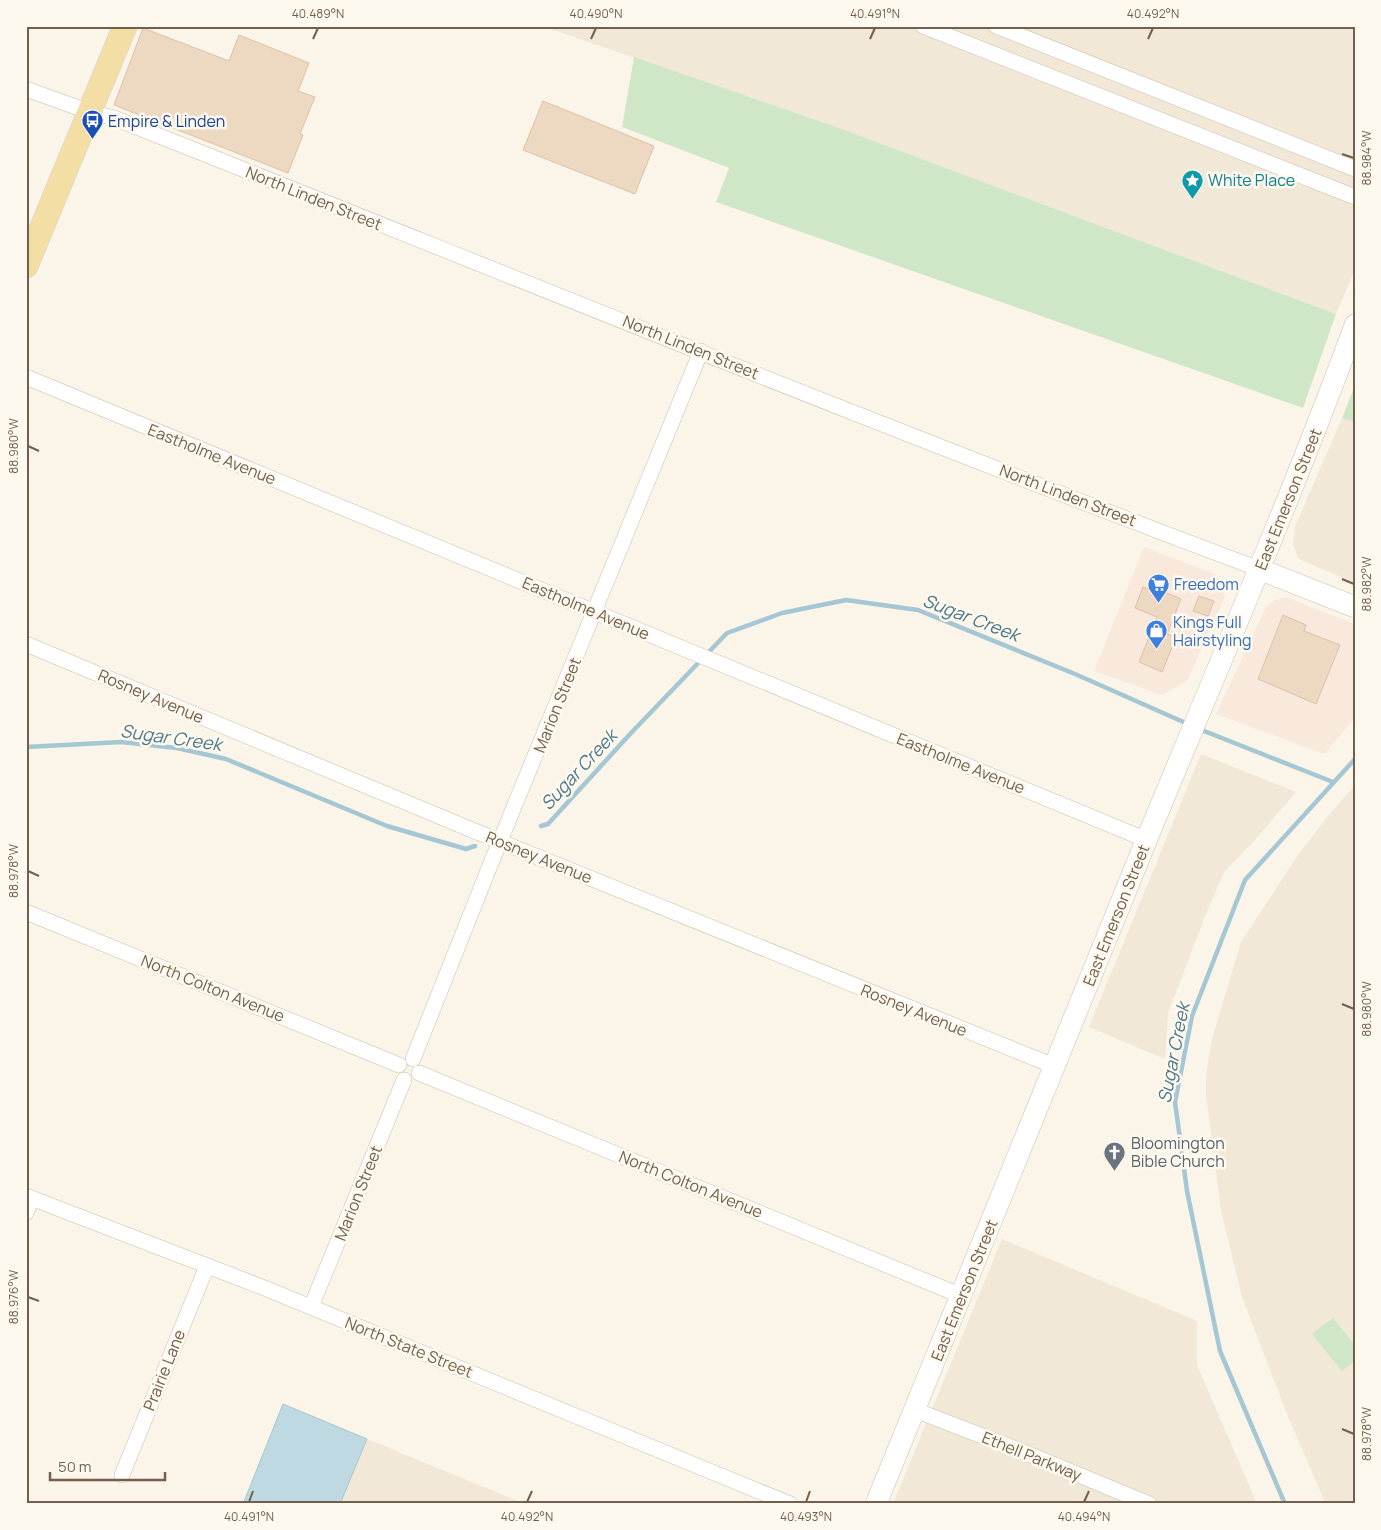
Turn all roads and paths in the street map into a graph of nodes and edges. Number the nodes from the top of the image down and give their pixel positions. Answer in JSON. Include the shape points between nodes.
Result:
{"nodes":[{"id":1,"x":125,"y":26,"type":"edge"},
{"id":2,"x":923,"y":26,"type":"edge"},
{"id":3,"x":996,"y":26,"type":"edge"},
{"id":4,"x":1040,"y":44,"type":"junction"},
{"id":5,"x":1030,"y":68,"type":"junction"},
{"id":6,"x":1107,"y":70,"type":"junction"},
{"id":7,"x":26,"y":89,"type":"edge"},
{"id":8,"x":1096,"y":95,"type":"junction"},
{"id":9,"x":90,"y":112,"type":"junction"},
{"id":10,"x":1355,"y":168,"type":"edge"},
{"id":11,"x":1355,"y":197,"type":"edge"},
{"id":12,"x":26,"y":266,"type":"edge"},
{"id":13,"x":1355,"y":325,"type":"edge"},
{"id":14,"x":701,"y":351,"type":"junction"},
{"id":15,"x":26,"y":377,"type":"edge"},
{"id":16,"x":1259,"y":569,"type":"junction"},
{"id":17,"x":1355,"y":607,"type":"edge"},
{"id":18,"x":595,"y":612,"type":"junction"},
{"id":19,"x":26,"y":644,"type":"edge"},
{"id":20,"x":1147,"y":840,"type":"junction"},
{"id":21,"x":501,"y":842,"type":"junction"},
{"id":22,"x":26,"y":912,"type":"edge"},
{"id":23,"x":411,"y":1066,"type":"junction"},
{"id":24,"x":1054,"y":1066,"type":"junction"},
{"id":25,"x":29,"y":1197,"type":"edge"},
{"id":26,"x":26,"y":1213,"type":"edge"},
{"id":27,"x":207,"y":1266,"type":"junction"},
{"id":28,"x":962,"y":1296,"type":"junction"},
{"id":29,"x":311,"y":1307,"type":"junction"},
{"id":30,"x":914,"y":1410,"type":"junction"},
{"id":31,"x":122,"y":1475,"type":"dead end"},
{"id":32,"x":790,"y":1504,"type":"edge"},
{"id":33,"x":876,"y":1504,"type":"edge"},
{"id":34,"x":1148,"y":1504,"type":"edge"}],
"edges":[{"from":1,"to":9,"type":"main road"},
{"from":2,"to":5,"type":"street"},
{"from":3,"to":4,"type":"street"},
{"from":4,"to":5,"type":"street"},
{"from":4,"to":6,"type":"street"},
{"from":5,"to":8,"type":"street"},
{"from":6,"to":8,"type":"street"},
{"from":6,"to":10,"type":"street"},
{"from":7,"to":9,"type":"street","name":"North Linden Street"},
{"from":8,"to":11,"type":"street"},
{"from":9,"to":12,"type":"main road"},
{"from":9,"to":14,"type":"street","name":"North Linden Street","via":[[121,121]]},
{"from":13,"to":16,"type":"main road","name":"East Emerson Street"},
{"from":14,"to":16,"type":"street","name":"North Linden Street"},
{"from":14,"to":18,"type":"street","name":"Marion Street"},
{"from":15,"to":18,"type":"street","name":"Eastholme Avenue"},
{"from":16,"to":17,"type":"main road","name":"North Linden Street"},
{"from":16,"to":20,"type":"main road","name":"East Emerson Street"},
{"from":18,"to":20,"type":"street","name":"Eastholme Avenue"},
{"from":18,"to":21,"type":"street","name":"Marion Street"},
{"from":19,"to":21,"type":"street","name":"Rosney Avenue"},
{"from":20,"to":24,"type":"main road","name":"East Emerson Street"},
{"from":21,"to":23,"type":"street","name":"Marion Street"},
{"from":21,"to":24,"type":"street","name":"Rosney Avenue"},
{"from":22,"to":23,"type":"street","name":"North Colton Avenue"},
{"from":23,"to":28,"type":"street","name":"North Colton Avenue"},
{"from":23,"to":29,"type":"street","name":"Marion Street","via":[[398,1072],[404,1080]]},
{"from":24,"to":28,"type":"main road","name":"East Emerson Street"},
{"from":25,"to":26,"type":"street"},
{"from":25,"to":27,"type":"street","name":"North State Street"},
{"from":27,"to":29,"type":"street","name":"North State Street"},
{"from":27,"to":31,"type":"street","name":"Prairie Lane"},
{"from":28,"to":30,"type":"main road","name":"East Emerson Street"},
{"from":29,"to":32,"type":"street","name":"North State Street"},
{"from":30,"to":33,"type":"main road","name":"East Emerson Street"},
{"from":30,"to":34,"type":"street","name":"Ethell Parkway"}]}
